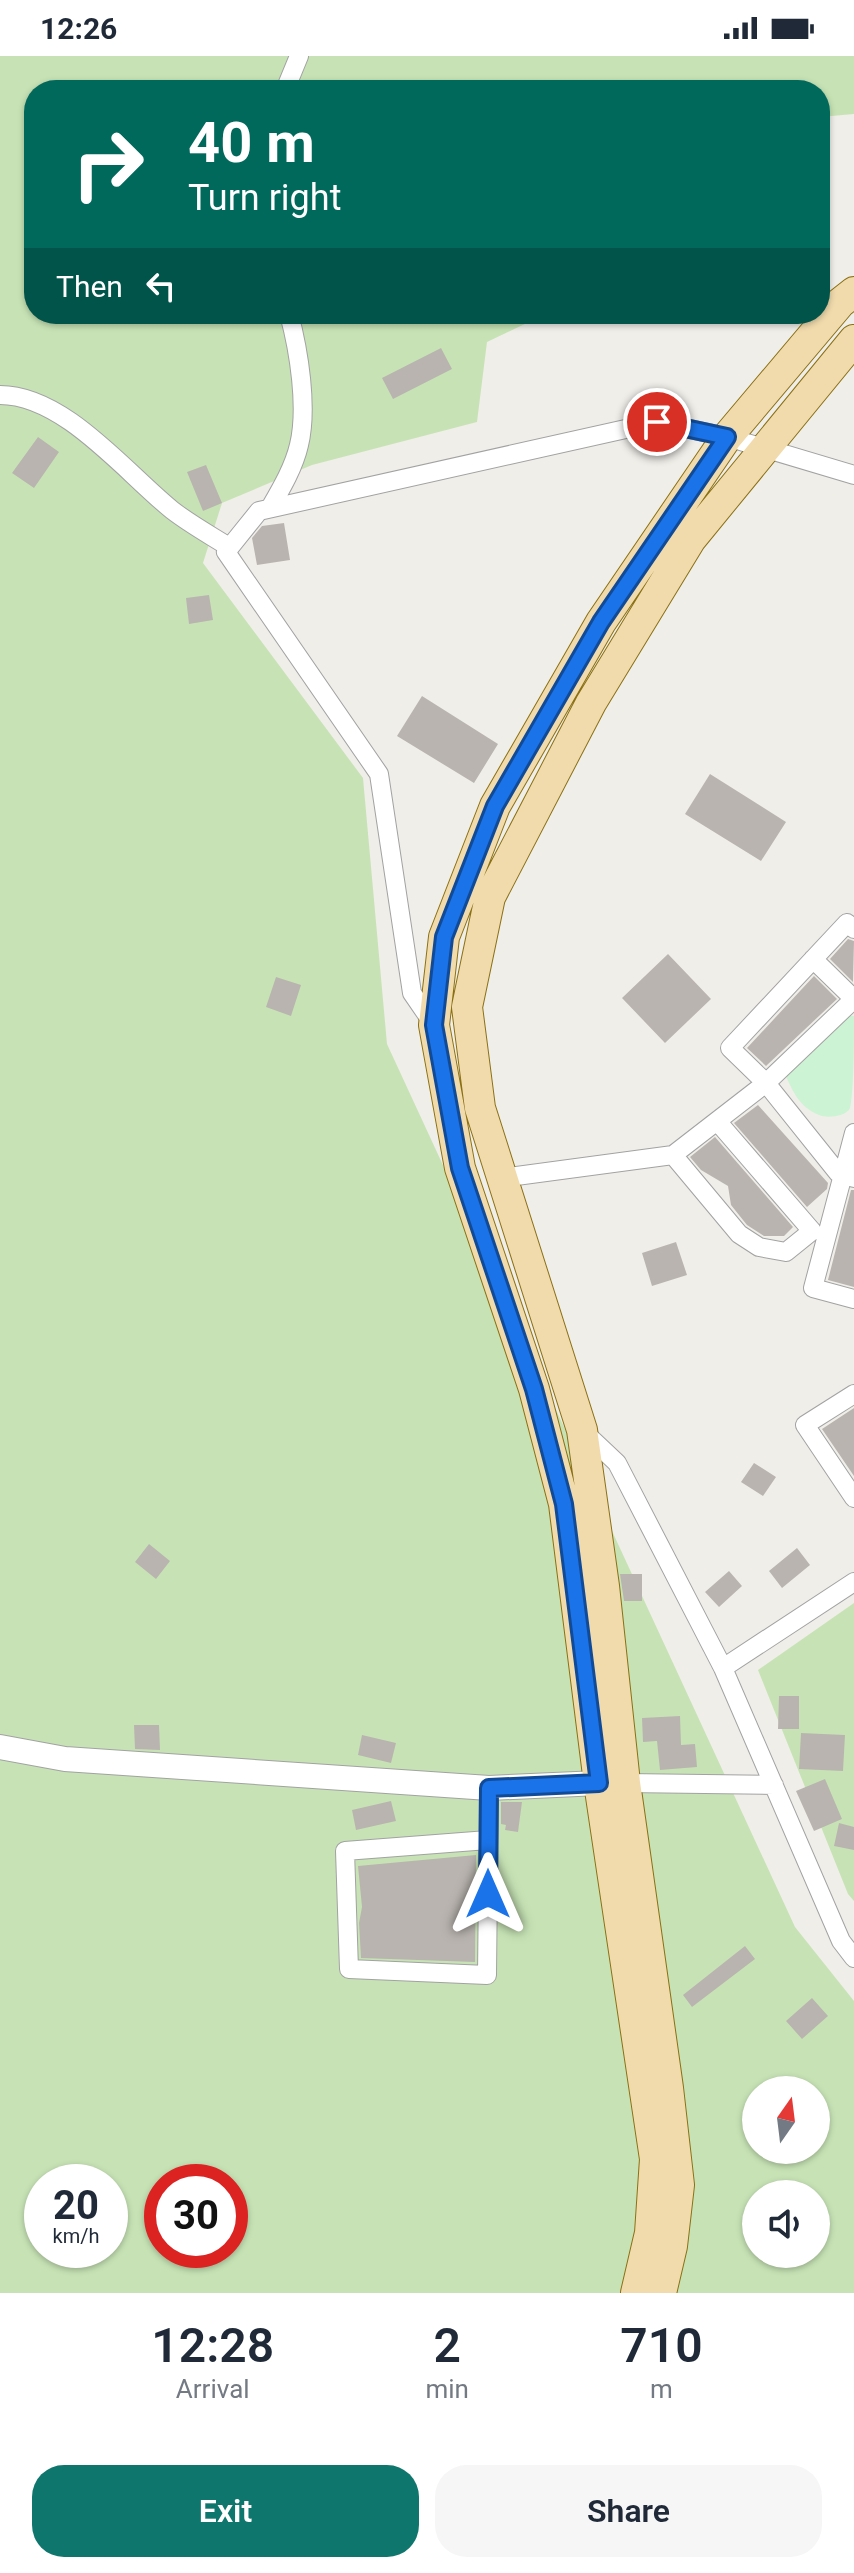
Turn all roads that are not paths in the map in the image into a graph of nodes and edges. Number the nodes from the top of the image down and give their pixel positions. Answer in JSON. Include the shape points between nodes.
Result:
{"nodes":[{"id":1,"x":299,"y":56,"type":"edge"},
{"id":2,"x":289,"y":80,"type":"edge"},
{"id":3,"x":854,"y":292,"type":"edge"},
{"id":4,"x":830,"y":315,"type":"edge"},
{"id":5,"x":291,"y":324,"type":"edge"},
{"id":6,"x":822,"y":324,"type":"edge"},
{"id":7,"x":854,"y":340,"type":"edge"},
{"id":8,"x":0,"y":395,"type":"edge"},
{"id":9,"x":727,"y":437,"type":"junction"},
{"id":10,"x":763,"y":448,"type":"junction"},
{"id":11,"x":854,"y":475,"type":"edge"},
{"id":12,"x":270,"y":508,"type":"junction"},
{"id":13,"x":229,"y":547,"type":"junction"},
{"id":14,"x":854,"y":929,"type":"edge"},
{"id":15,"x":813,"y":959,"type":"junction"},
{"id":16,"x":854,"y":998,"type":"edge"},
{"id":17,"x":434,"y":1025,"type":"junction"},
{"id":18,"x":766,"y":1083,"type":"junction"},
{"id":19,"x":717,"y":1121,"type":"junction"},
{"id":20,"x":854,"y":1133,"type":"edge"},
{"id":21,"x":673,"y":1155,"type":"junction"},
{"id":22,"x":849,"y":1176,"type":"edge"},
{"id":23,"x":502,"y":1178,"type":"junction"},
{"id":24,"x":819,"y":1232,"type":"junction"},
{"id":25,"x":854,"y":1299,"type":"edge"},
{"id":26,"x":854,"y":1394,"type":"edge"},
{"id":27,"x":582,"y":1430,"type":"junction"},
{"id":28,"x":854,"y":1498,"type":"edge"},
{"id":29,"x":854,"y":1582,"type":"edge"},
{"id":30,"x":723,"y":1668,"type":"junction"},
{"id":31,"x":0,"y":1747,"type":"edge"},
{"id":32,"x":612,"y":1783,"type":"junction"},
{"id":33,"x":774,"y":1785,"type":"junction"},
{"id":34,"x":489,"y":1788,"type":"junction"},
{"id":35,"x":488,"y":1840,"type":"junction"},
{"id":36,"x":854,"y":1958,"type":"edge"},
{"id":37,"x":636,"y":2293,"type":"edge"},
{"id":38,"x":661,"y":2293,"type":"edge"}],
"edges":[{"from":1,"to":2,"type":"street"},
{"from":3,"to":4,"type":"main road"},
{"from":5,"to":12,"type":"street","via":[[302,413],[299,446]]},
{"from":6,"to":9,"type":"main road"},
{"from":7,"to":10,"type":"main road"},
{"from":8,"to":13,"type":"street","via":[[26,399],[66,419],[176,512]]},
{"from":9,"to":10,"type":"street"},
{"from":9,"to":12,"type":"street","via":[[657,422]]},
{"from":9,"to":17,"type":"main road","via":[[601,622],[495,806],[444,937]]},
{"from":10,"to":11,"type":"street"},
{"from":10,"to":23,"type":"main road","via":[[691,539],[599,690],[490,897],[467,1007],[480,1108]]},
{"from":12,"to":13,"type":"street","via":[[259,511]]},
{"from":13,"to":17,"type":"street","via":[[226,552],[379,774],[412,993]]},
{"from":14,"to":15,"type":"street","via":[[847,923]]},
{"from":15,"to":16,"type":"street"},
{"from":15,"to":18,"type":"street","via":[[730,1048]]},
{"from":16,"to":18,"type":"street"},
{"from":17,"to":32,"type":"main road","via":[[460,1168],[534,1389],[564,1504]]},
{"from":18,"to":19,"type":"street"},
{"from":18,"to":22,"type":"street","via":[[838,1173]]},
{"from":19,"to":21,"type":"street"},
{"from":19,"to":24,"type":"street"},
{"from":20,"to":22,"type":"street"},
{"from":21,"to":23,"type":"street"},
{"from":21,"to":24,"type":"street","via":[[739,1234],[759,1247],[786,1252]]},
{"from":22,"to":24,"type":"street"},
{"from":23,"to":27,"type":"main road"},
{"from":24,"to":25,"type":"street","via":[[813,1288]]},
{"from":26,"to":28,"type":"street","via":[[805,1425]]},
{"from":27,"to":30,"type":"street","via":[[617,1463]]},
{"from":27,"to":32,"type":"main road","via":[[604,1586]]},
{"from":29,"to":30,"type":"street"},
{"from":30,"to":33,"type":"street"},
{"from":31,"to":34,"type":"street","via":[[65,1759]]},
{"from":32,"to":33,"type":"street"},
{"from":32,"to":34,"type":"street"},
{"from":32,"to":37,"type":"main road","via":[[655,2159],[650,2233]]},
{"from":32,"to":38,"type":"main road","via":[[666,2072],[679,2185]]},
{"from":33,"to":36,"type":"street","via":[[841,1941]]},
{"from":34,"to":35,"type":"street"},
{"from":35,"to":35,"type":"street","via":[[487,1975],[349,1969],[345,1851]]}]}
